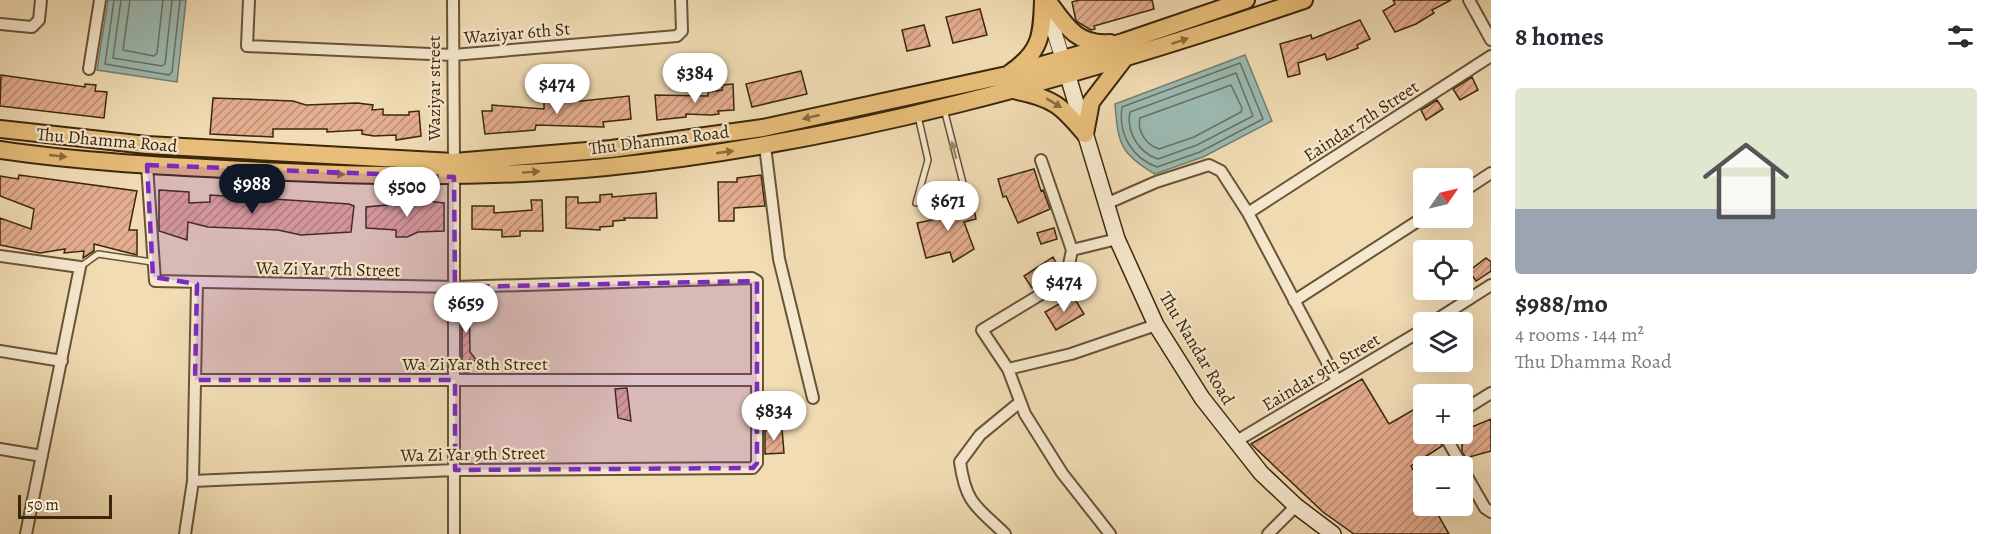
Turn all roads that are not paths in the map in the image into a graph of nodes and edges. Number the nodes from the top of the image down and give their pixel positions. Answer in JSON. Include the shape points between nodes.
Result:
{"nodes":[{"id":1,"x":41,"y":0,"type":"edge"},
{"id":2,"x":100,"y":0,"type":"edge"},
{"id":3,"x":249,"y":0,"type":"edge"},
{"id":4,"x":453,"y":0,"type":"edge"},
{"id":5,"x":681,"y":0,"type":"edge"},
{"id":6,"x":1045,"y":0,"type":"edge"},
{"id":7,"x":1246,"y":0,"type":"edge"},
{"id":8,"x":1304,"y":0,"type":"edge"},
{"id":9,"x":1469,"y":0,"type":"edge"},
{"id":10,"x":0,"y":24,"type":"edge"},
{"id":11,"x":1491,"y":40,"type":"edge"},
{"id":12,"x":1124,"y":50,"type":"junction"},
{"id":13,"x":453,"y":55,"type":"junction"},
{"id":14,"x":1491,"y":56,"type":"edge"},
{"id":15,"x":1065,"y":68,"type":"junction"},
{"id":16,"x":89,"y":69,"type":"dead end"},
{"id":17,"x":1010,"y":83,"type":"junction"},
{"id":18,"x":944,"y":108,"type":"junction"},
{"id":19,"x":918,"y":114,"type":"junction"},
{"id":20,"x":0,"y":129,"type":"edge"},
{"id":21,"x":1085,"y":134,"type":"junction"},
{"id":22,"x":765,"y":146,"type":"junction"},
{"id":23,"x":0,"y":150,"type":"edge"},
{"id":24,"x":1041,"y":160,"type":"dead end"},
{"id":25,"x":147,"y":165,"type":"junction"},
{"id":26,"x":454,"y":169,"type":"junction"},
{"id":27,"x":1491,"y":173,"type":"edge"},
{"id":28,"x":1473,"y":185,"type":"edge"},
{"id":29,"x":1108,"y":203,"type":"junction"},
{"id":30,"x":1248,"y":213,"type":"junction"},
{"id":31,"x":1413,"y":224,"type":"edge"},
{"id":32,"x":1117,"y":239,"type":"junction"},
{"id":33,"x":1072,"y":250,"type":"junction"},
{"id":34,"x":0,"y":256,"type":"edge"},
{"id":35,"x":152,"y":262,"type":"junction"},
{"id":36,"x":80,"y":267,"type":"junction"},
{"id":37,"x":197,"y":284,"type":"junction"},
{"id":38,"x":1491,"y":285,"type":"edge"},
{"id":39,"x":455,"y":287,"type":"junction"},
{"id":40,"x":1294,"y":300,"type":"junction"},
{"id":41,"x":1449,"y":312,"type":"edge"},
{"id":42,"x":1156,"y":325,"type":"junction"},
{"id":43,"x":1413,"y":336,"type":"edge"},
{"id":44,"x":0,"y":351,"type":"edge"},
{"id":45,"x":62,"y":361,"type":"junction"},
{"id":46,"x":1008,"y":369,"type":"junction"},
{"id":47,"x":195,"y":380,"type":"junction"},
{"id":48,"x":455,"y":380,"type":"junction"},
{"id":49,"x":756,"y":380,"type":"junction"},
{"id":50,"x":1337,"y":381,"type":"junction"},
{"id":51,"x":1491,"y":393,"type":"edge"},
{"id":52,"x":813,"y":398,"type":"dead end"},
{"id":53,"x":1020,"y":402,"type":"junction"},
{"id":54,"x":1473,"y":404,"type":"edge"},
{"id":55,"x":1236,"y":442,"type":"junction"},
{"id":56,"x":0,"y":449,"type":"edge"},
{"id":57,"x":42,"y":456,"type":"junction"},
{"id":58,"x":455,"y":470,"type":"junction"},
{"id":59,"x":193,"y":482,"type":"junction"},
{"id":60,"x":1473,"y":485,"type":"edge"},
{"id":61,"x":1296,"y":506,"type":"junction"},
{"id":62,"x":1490,"y":512,"type":"edge"},
{"id":63,"x":26,"y":534,"type":"edge"},
{"id":64,"x":185,"y":534,"type":"edge"},
{"id":65,"x":454,"y":534,"type":"edge"},
{"id":66,"x":1005,"y":534,"type":"edge"},
{"id":67,"x":1110,"y":534,"type":"edge"},
{"id":68,"x":1268,"y":534,"type":"edge"},
{"id":69,"x":1333,"y":534,"type":"edge"}],
"edges":[{"from":1,"to":10,"type":"street","via":[[39,20],[32,27]]},
{"from":2,"to":16,"type":"street"},
{"from":3,"to":13,"type":"street","name":"Waziyar 6th St","via":[[247,46]]},
{"from":4,"to":13,"type":"street","name":"Waziyar street"},
{"from":5,"to":13,"type":"street","name":"Waziyar 6th St","via":[[680,34]]},
{"from":6,"to":12,"type":"main road","via":[[1074,36]]},
{"from":6,"to":15,"type":"street"},
{"from":6,"to":17,"type":"main road","via":[[1042,36]]},
{"from":7,"to":12,"type":"main road","name":"Thu Dhamma Road"},
{"from":12,"to":8,"type":"main road","name":"Thu Dhamma Road","one_way":true},
{"from":9,"to":11,"type":"street"},
{"from":12,"to":15,"type":"main road","name":"Thu Dhamma Road"},
{"from":12,"to":21,"type":"main road","via":[[1091,102]]},
{"from":13,"to":26,"type":"street","name":"Waziyar street"},
{"from":14,"to":30,"type":"street","name":"Eaindar 7th Street"},
{"from":15,"to":17,"type":"main road","name":"Thu Dhamma Road"},
{"from":15,"to":21,"type":"main road","name":"Thu Nandar Road"},
{"from":17,"to":18,"type":"main road","name":"Thu Dhamma Road"},
{"from":17,"to":21,"type":"main road","one_way":true,"via":[[1062,107]]},
{"from":17,"to":26,"type":"main road","name":"Thu Dhamma Road","one_way":true,"via":[[896,99],[763,128]]},
{"from":18,"to":19,"type":"main road","name":"Thu Dhamma Road"},
{"from":19,"to":18,"type":"lane","one_way":true,"via":[[928,160],[916,203],[965,191]]},
{"from":19,"to":22,"type":"main road","name":"Thu Dhamma Road"},
{"from":20,"to":26,"type":"main road","name":"Thu Dhamma Road","via":[[147,146]]},
{"from":21,"to":29,"type":"main road","name":"Thu Nandar Road"},
{"from":26,"to":22,"type":"main road","name":"Thu Dhamma Road","one_way":true,"via":[[605,167]]},
{"from":22,"to":52,"type":"street","via":[[779,258]]},
{"from":23,"to":25,"type":"main road","name":"Thu Dhamma Road","one_way":true},
{"from":24,"to":33,"type":"street"},
{"from":25,"to":26,"type":"main road","name":"Thu Dhamma Road","one_way":true,"via":[[397,177]]},
{"from":25,"to":35,"type":"street"},
{"from":26,"to":39,"type":"street","name":"Waziyar street"},
{"from":27,"to":28,"type":"street"},
{"from":29,"to":30,"type":"street","via":[[1209,165],[1221,171]]},
{"from":29,"to":32,"type":"main road","name":"Thu Nandar Road"},
{"from":30,"to":40,"type":"street"},
{"from":31,"to":40,"type":"street"},
{"from":32,"to":33,"type":"street"},
{"from":32,"to":42,"type":"main road","name":"Thu Nandar Road"},
{"from":33,"to":46,"type":"street","via":[[1066,279],[982,330]]},
{"from":34,"to":36,"type":"street"},
{"from":35,"to":36,"type":"lane","via":[[98,254]]},
{"from":35,"to":37,"type":"street","name":"Wa Zi Yar 7th Street","via":[[155,281]]},
{"from":36,"to":45,"type":"street"},
{"from":37,"to":39,"type":"street","name":"Wa Zi Yar 7th Street"},
{"from":37,"to":47,"type":"street"},
{"from":38,"to":41,"type":"street"},
{"from":39,"to":48,"type":"street","name":"Waziyar street"},
{"from":39,"to":49,"type":"street","name":"Wa Zi Yar 7th Street","via":[[752,278],[757,281]]},
{"from":40,"to":50,"type":"street"},
{"from":42,"to":46,"type":"street","via":[[1071,354]]},
{"from":42,"to":55,"type":"main road","name":"Thu Nandar Road","via":[[1202,399]]},
{"from":43,"to":50,"type":"street","name":"Eaindar 9th Street"},
{"from":44,"to":45,"type":"street"},
{"from":45,"to":57,"type":"street"},
{"from":46,"to":53,"type":"street"},
{"from":47,"to":48,"type":"street","name":"Wa Zi Yar 8th Street"},
{"from":47,"to":59,"type":"street"},
{"from":48,"to":49,"type":"street","name":"Wa Zi Yar 8th Street"},
{"from":48,"to":58,"type":"street","name":"Waziyar street"},
{"from":49,"to":58,"type":"street","name":"Wa Zi Yar 9th Street","via":[[757,463],[753,468]]},
{"from":50,"to":55,"type":"street","name":"Eaindar 9th Street"},
{"from":51,"to":54,"type":"street"},
{"from":53,"to":66,"type":"street","via":[[980,435],[960,462],[964,489],[977,510]]},
{"from":53,"to":67,"type":"street","via":[[1062,473]]},
{"from":55,"to":61,"type":"main road","name":"Thu Nandar Road"},
{"from":56,"to":57,"type":"street"},
{"from":57,"to":63,"type":"street"},
{"from":58,"to":59,"type":"street","name":"Wa Zi Yar 9th Street"},
{"from":58,"to":65,"type":"street","name":"Waziyar street"},
{"from":59,"to":64,"type":"street"},
{"from":60,"to":62,"type":"street"},
{"from":61,"to":68,"type":"street"},
{"from":61,"to":69,"type":"main road","name":"Thu Nandar Road"}]}
